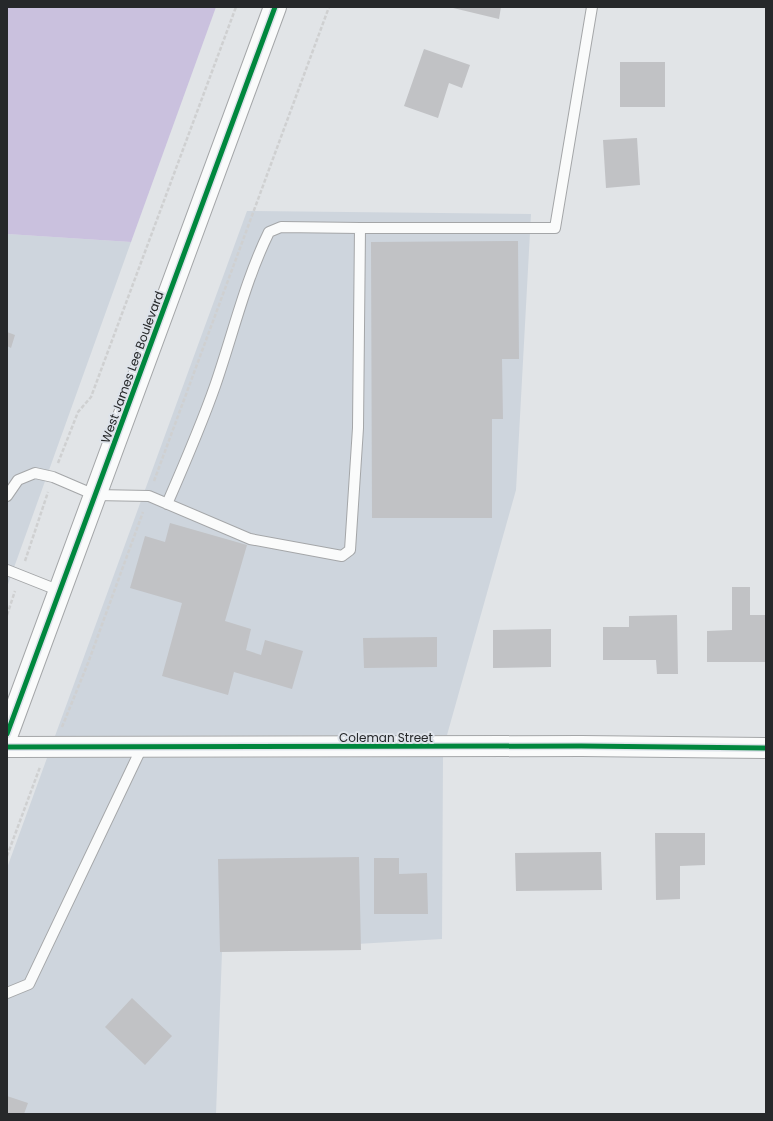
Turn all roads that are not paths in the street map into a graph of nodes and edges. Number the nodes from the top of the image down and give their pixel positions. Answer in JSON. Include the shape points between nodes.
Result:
{"nodes":[{"id":1,"x":275,"y":7,"type":"edge"},
{"id":2,"x":592,"y":7,"type":"edge"},
{"id":3,"x":360,"y":228,"type":"junction"},
{"id":4,"x":95,"y":494,"type":"junction"},
{"id":5,"x":7,"y":496,"type":"edge"},
{"id":6,"x":167,"y":504,"type":"junction"},
{"id":7,"x":7,"y":570,"type":"edge"},
{"id":8,"x":60,"y":591,"type":"junction"},
{"id":9,"x":7,"y":734,"type":"edge"},
{"id":10,"x":7,"y":747,"type":"edge"},
{"id":11,"x":142,"y":747,"type":"junction"},
{"id":12,"x":766,"y":748,"type":"edge"},
{"id":13,"x":7,"y":993,"type":"edge"}],
"edges":[{"from":1,"to":4,"type":"main road","name":"West James Lee Boulevard"},
{"from":2,"to":3,"type":"lane","via":[[555,228]]},
{"from":3,"to":6,"type":"lane","via":[[281,227],[269,232],[247,284],[197,435]]},
{"from":3,"to":6,"type":"lane","via":[[358,428],[350,550],[342,556],[250,539]]},
{"from":4,"to":5,"type":"lane","via":[[53,477],[35,473],[18,480]]},
{"from":4,"to":6,"type":"lane","via":[[149,496]]},
{"from":4,"to":8,"type":"main road","name":"West James Lee Boulevard"},
{"from":7,"to":8,"type":"lane"},
{"from":8,"to":9,"type":"main road","name":"West James Lee Boulevard"},
{"from":10,"to":11,"type":"street","name":"Coleman Street"},
{"from":11,"to":12,"type":"street","name":"Coleman Street"},
{"from":11,"to":13,"type":"lane","via":[[29,984]]}]}
